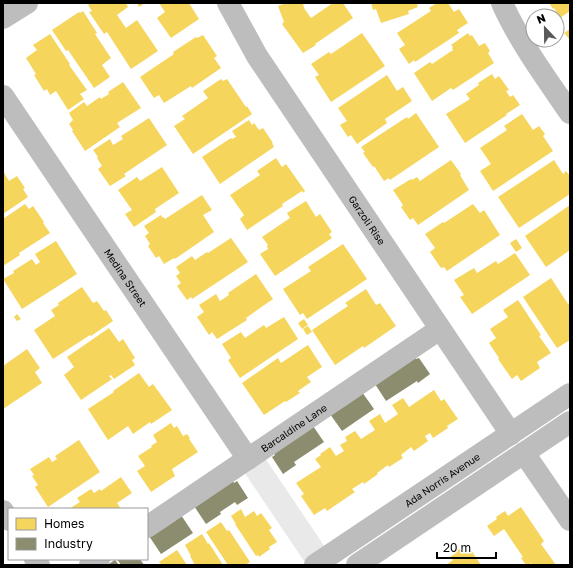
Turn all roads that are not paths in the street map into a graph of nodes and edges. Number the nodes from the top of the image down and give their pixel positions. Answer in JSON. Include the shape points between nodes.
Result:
{"nodes":[{"id":1,"x":27,"y":3,"type":"edge"},
{"id":2,"x":228,"y":3,"type":"edge"},
{"id":3,"x":502,"y":3,"type":"edge"},
{"id":4,"x":3,"y":18,"type":"edge"},
{"id":5,"x":3,"y":96,"type":"edge"},
{"id":6,"x":570,"y":113,"type":"edge"},
{"id":7,"x":440,"y":329,"type":"junction"},
{"id":8,"x":570,"y":394,"type":"edge"},
{"id":9,"x":570,"y":422,"type":"edge"},
{"id":10,"x":511,"y":434,"type":"junction"},
{"id":11,"x":524,"y":453,"type":"junction"},
{"id":12,"x":248,"y":459,"type":"junction"},
{"id":13,"x":570,"y":520,"type":"edge"},
{"id":14,"x":148,"y":526,"type":"edge"},
{"id":15,"x":321,"y":563,"type":"edge"},
{"id":16,"x":357,"y":565,"type":"edge"}],
"edges":[{"from":1,"to":4,"type":"street"},
{"from":2,"to":7,"type":"street","name":"Garzoli Rise","via":[[257,56]]},
{"from":3,"to":6,"type":"street","via":[[521,40]]},
{"from":5,"to":12,"type":"street","name":"Medina Street"},
{"from":7,"to":10,"type":"street","name":"Garzoli Rise"},
{"from":7,"to":12,"type":"street","name":"Barcaldine Lane"},
{"from":8,"to":10,"type":"street","name":"Ada Norris Avenue"},
{"from":9,"to":11,"type":"street"},
{"from":10,"to":15,"type":"street","name":"Ada Norris Avenue"},
{"from":11,"to":13,"type":"street"},
{"from":11,"to":16,"type":"street"},
{"from":12,"to":14,"type":"street","name":"Barcaldine Lane"}]}
